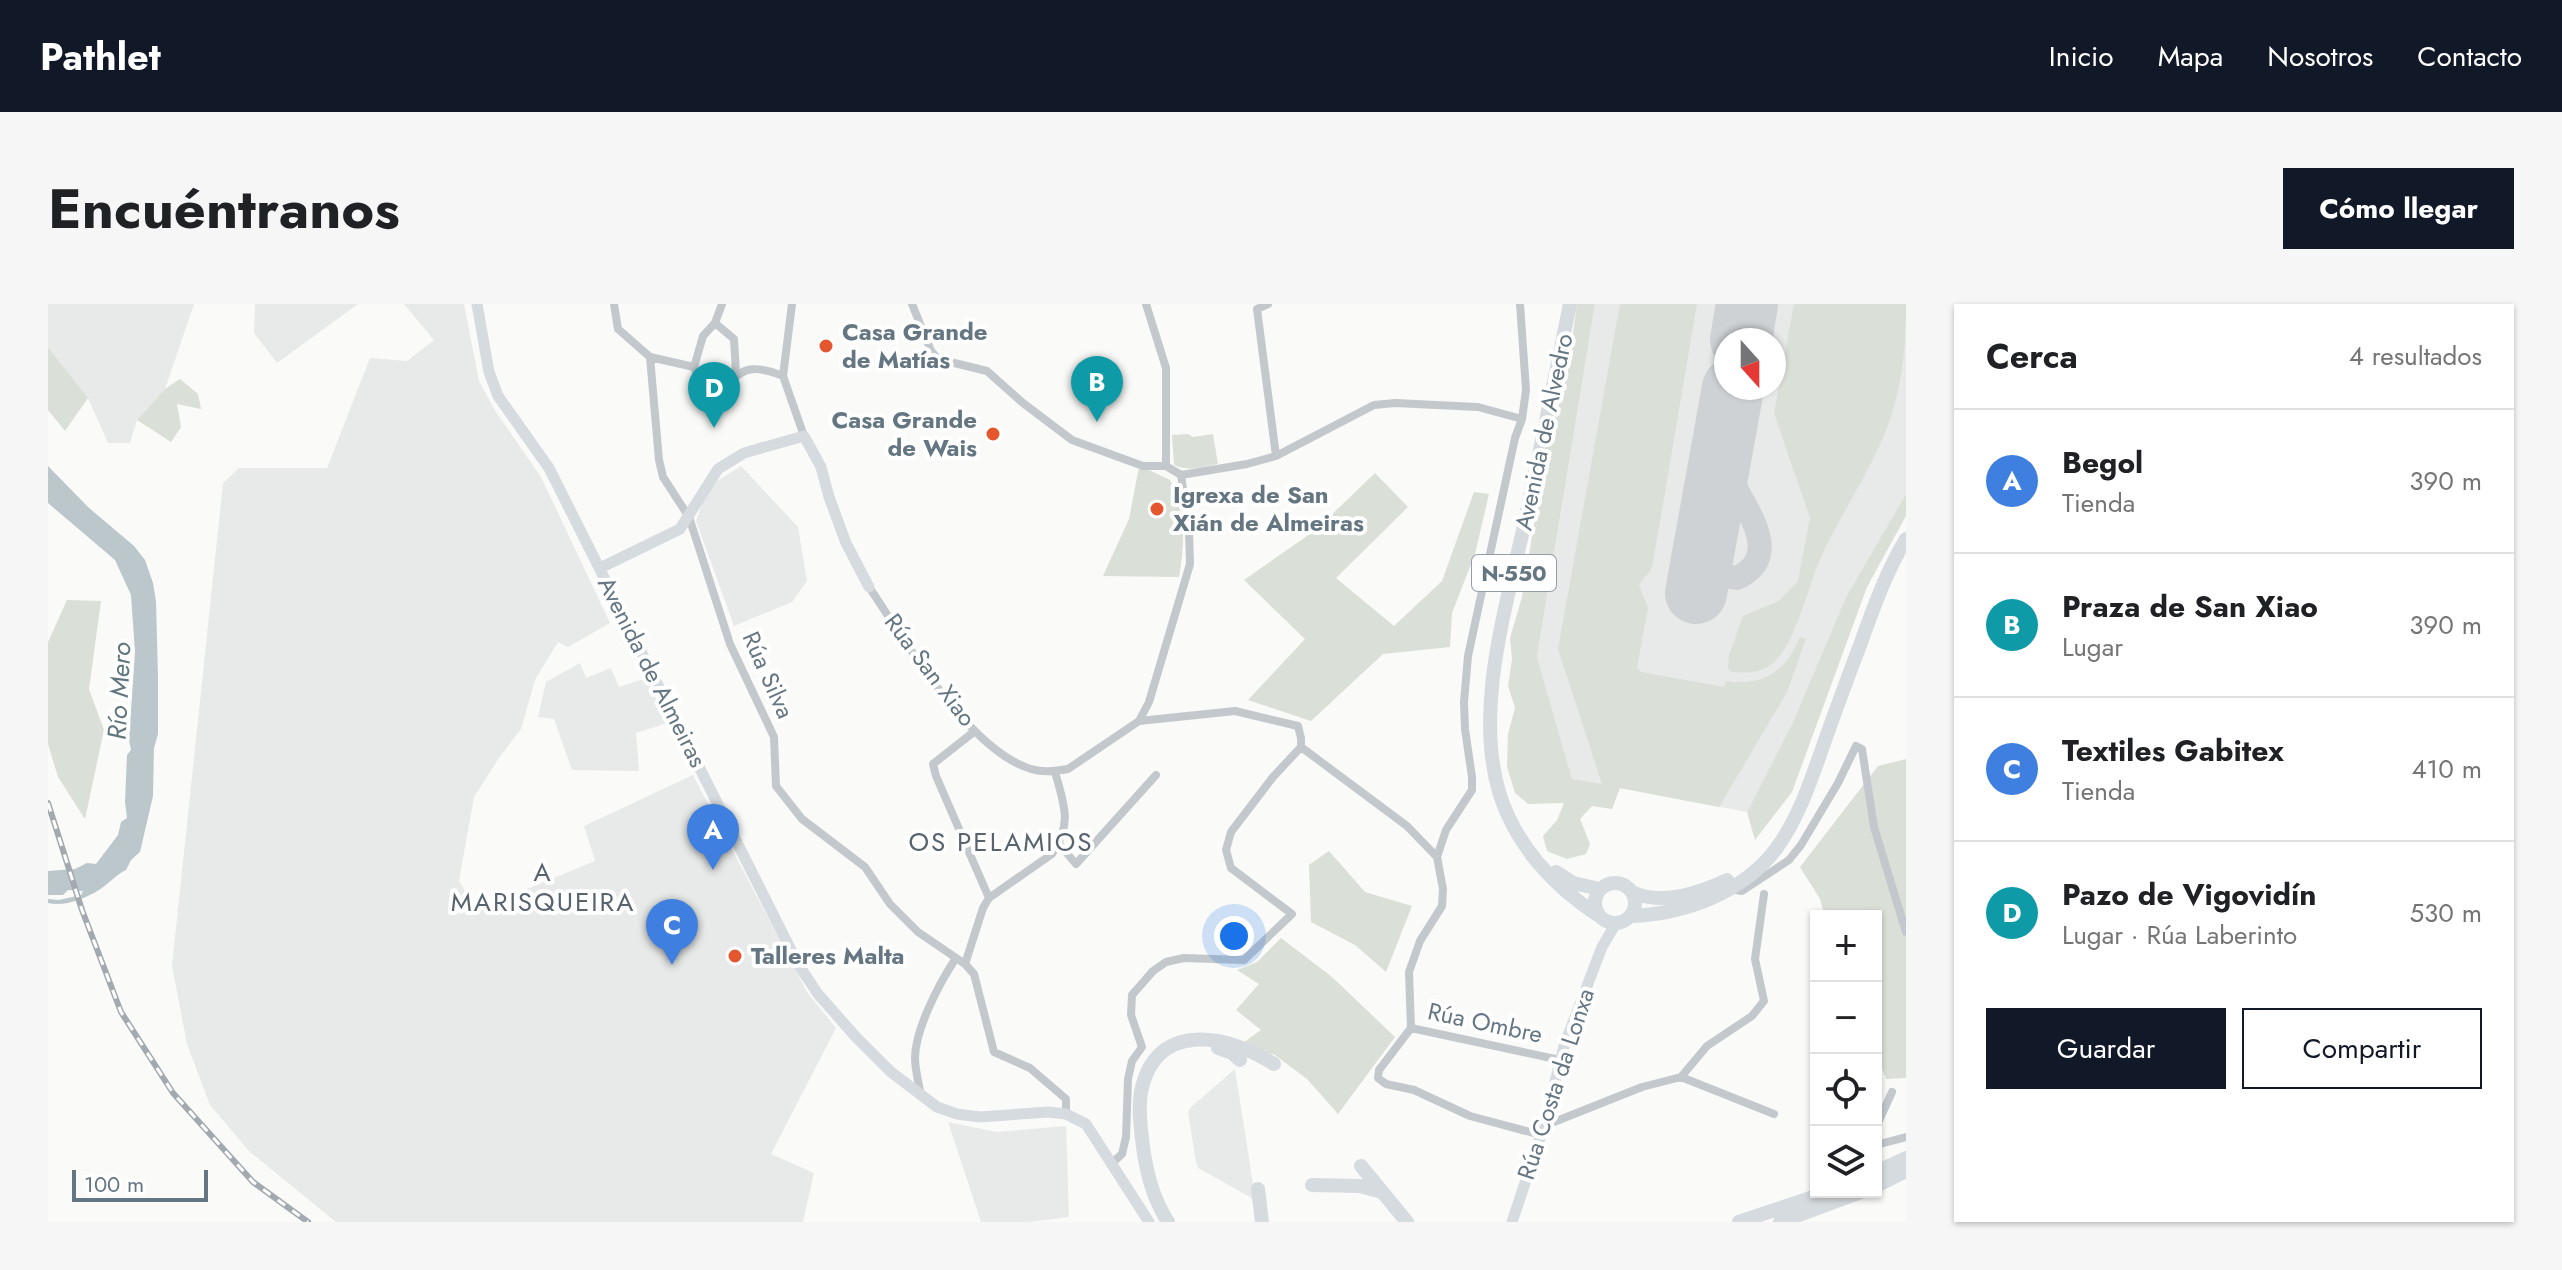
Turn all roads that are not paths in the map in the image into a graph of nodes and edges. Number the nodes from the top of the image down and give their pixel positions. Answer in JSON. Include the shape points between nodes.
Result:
{"nodes":[{"id":1,"x":477,"y":304,"type":"edge"},
{"id":2,"x":614,"y":304,"type":"edge"},
{"id":3,"x":722,"y":304,"type":"edge"},
{"id":4,"x":792,"y":304,"type":"edge"},
{"id":5,"x":912,"y":304,"type":"edge"},
{"id":6,"x":1146,"y":304,"type":"edge"},
{"id":7,"x":1268,"y":304,"type":"edge"},
{"id":8,"x":1520,"y":304,"type":"edge"},
{"id":9,"x":1570,"y":304,"type":"edge"},
{"id":10,"x":715,"y":323,"type":"junction"},
{"id":11,"x":650,"y":357,"type":"junction"},
{"id":12,"x":694,"y":367,"type":"junction"},
{"id":13,"x":736,"y":373,"type":"junction"},
{"id":14,"x":783,"y":376,"type":"junction"},
{"id":15,"x":1522,"y":419,"type":"junction"},
{"id":16,"x":804,"y":436,"type":"junction"},
{"id":17,"x":1276,"y":456,"type":"junction"},
{"id":18,"x":1166,"y":466,"type":"junction"},
{"id":19,"x":1181,"y":475,"type":"junction"},
{"id":20,"x":689,"y":517,"type":"junction"},
{"id":21,"x":1906,"y":539,"type":"edge"},
{"id":22,"x":600,"y":568,"type":"junction"},
{"id":23,"x":869,"y":587,"type":"joint"},
{"id":24,"x":1139,"y":721,"type":"junction"},
{"id":25,"x":975,"y":731,"type":"junction"},
{"id":26,"x":1301,"y":747,"type":"junction"},
{"id":27,"x":1055,"y":772,"type":"junction"},
{"id":28,"x":1156,"y":775,"type":"dead end"},
{"id":29,"x":1786,"y":832,"type":"junction"},
{"id":30,"x":1521,"y":839,"type":"junction"},
{"id":31,"x":1059,"y":844,"type":"junction"},
{"id":32,"x":1437,"y":857,"type":"junction"},
{"id":33,"x":1600,"y":889,"type":"junction"},
{"id":34,"x":1730,"y":889,"type":"junction"},
{"id":35,"x":1632,"y":892,"type":"junction"},
{"id":36,"x":1764,"y":894,"type":"dead end"},
{"id":37,"x":989,"y":898,"type":"junction"},
{"id":38,"x":1631,"y":916,"type":"junction"},
{"id":39,"x":1605,"y":919,"type":"junction"},
{"id":40,"x":1906,"y":932,"type":"edge"},
{"id":41,"x":960,"y":961,"type":"junction"},
{"id":42,"x":1411,"y":1028,"type":"junction"},
{"id":43,"x":1234,"y":1045,"type":"junction"},
{"id":44,"x":1560,"y":1060,"type":"junction"},
{"id":45,"x":1274,"y":1064,"type":"dead end"},
{"id":46,"x":1681,"y":1077,"type":"junction"},
{"id":47,"x":1892,"y":1092,"type":"dead end"},
{"id":48,"x":922,"y":1096,"type":"junction"},
{"id":49,"x":1066,"y":1114,"type":"junction"},
{"id":50,"x":1774,"y":1114,"type":"dead end"},
{"id":51,"x":1876,"y":1126,"type":"edge"},
{"id":52,"x":1543,"y":1130,"type":"junction"},
{"id":53,"x":1906,"y":1137,"type":"edge"},
{"id":54,"x":1882,"y":1143,"type":"edge"},
{"id":55,"x":1906,"y":1158,"type":"edge"},
{"id":56,"x":1112,"y":1163,"type":"junction"},
{"id":57,"x":1361,"y":1166,"type":"dead end"},
{"id":58,"x":1882,"y":1169,"type":"edge"},
{"id":59,"x":1906,"y":1171,"type":"edge"},
{"id":60,"x":1882,"y":1183,"type":"edge"},
{"id":61,"x":1312,"y":1185,"type":"dead end"},
{"id":62,"x":1258,"y":1189,"type":"dead end"},
{"id":63,"x":1382,"y":1192,"type":"junction"},
{"id":64,"x":1810,"y":1198,"type":"edge"},
{"id":65,"x":1846,"y":1198,"type":"edge"},
{"id":66,"x":1823,"y":1207,"type":"junction"},
{"id":67,"x":1149,"y":1222,"type":"edge"},
{"id":68,"x":1168,"y":1222,"type":"edge"},
{"id":69,"x":1176,"y":1222,"type":"edge"},
{"id":70,"x":1262,"y":1222,"type":"edge"},
{"id":71,"x":1407,"y":1222,"type":"edge"},
{"id":72,"x":1512,"y":1222,"type":"edge"},
{"id":73,"x":1739,"y":1222,"type":"edge"},
{"id":74,"x":1780,"y":1222,"type":"edge"},
{"id":75,"x":1797,"y":1222,"type":"edge"}],
"edges":[{"from":1,"to":22,"type":"main road","name":"Avenida de Almeiras","via":[[498,396],[549,468]]},
{"from":2,"to":11,"type":"street","via":[[618,329]]},
{"from":3,"to":10,"type":"street"},
{"from":4,"to":14,"type":"street"},
{"from":5,"to":18,"type":"street","via":[[938,359],[987,371],[1072,440],[1143,466]]},
{"from":6,"to":18,"type":"street","via":[[1166,368]]},
{"from":7,"to":17,"type":"street","via":[[1257,309]]},
{"from":8,"to":15,"type":"street","via":[[1526,390]]},
{"from":9,"to":30,"type":"highway","name":"Avenida de Alvedro","number":"N-550","via":[[1502,629],[1491,706],[1494,773]]},
{"from":10,"to":12,"type":"street","via":[[703,336]]},
{"from":10,"to":13,"type":"street","via":[[734,339]]},
{"from":11,"to":12,"type":"street"},
{"from":11,"to":20,"type":"street","name":"Rúa Silva","via":[[663,477]]},
{"from":12,"to":13,"type":"street","via":[[707,395]]},
{"from":13,"to":14,"type":"street","via":[[762,368]]},
{"from":14,"to":16,"type":"street"},
{"from":15,"to":17,"type":"street","via":[[1478,407],[1374,405]]},
{"from":15,"to":32,"type":"street","via":[[1468,656],[1464,702],[1472,790],[1446,830]]},
{"from":16,"to":20,"type":"main road","via":[[744,453],[718,469]]},
{"from":16,"to":23,"type":"main road","name":"Rúa San Xiao"},
{"from":17,"to":19,"type":"street"},
{"from":18,"to":19,"type":"street"},
{"from":19,"to":24,"type":"street","via":[[1190,564]]},
{"from":20,"to":22,"type":"main road","via":[[680,529]]},
{"from":20,"to":41,"type":"street","name":"Rúa Silva","via":[[730,644],[774,737],[776,786],[802,819],[865,867],[890,904],[918,932]]},
{"from":21,"to":29,"type":"highway","number":"N-550","via":[[1875,602],[1807,793]]},
{"from":22,"to":48,"type":"main road","name":"Avenida de Almeiras","via":[[803,972],[855,1036]]},
{"from":23,"to":25,"type":"street","name":"Rúa San Xiao","via":[[945,697]]},
{"from":24,"to":26,"type":"street","via":[[1235,711],[1298,726]]},
{"from":24,"to":27,"type":"street","via":[[1068,769]]},
{"from":25,"to":27,"type":"street","name":"Rúa San Xiao","via":[[1002,755],[1032,770]]},
{"from":25,"to":37,"type":"street","via":[[933,764]]},
{"from":26,"to":32,"type":"street","via":[[1407,826]]},
{"from":26,"to":56,"type":"street","via":[[1231,832],[1226,850],[1231,868],[1292,914],[1244,960],[1166,962],[1132,995],[1131,1015],[1142,1047],[1128,1079],[1122,1154]]},
{"from":27,"to":31,"type":"street","via":[[1065,808],[1066,828]]},
{"from":28,"to":31,"type":"street","via":[[1076,864]]},
{"from":29,"to":34,"type":"highway","number":"N-550","via":[[1776,850]]},
{"from":29,"to":35,"type":"highway","number":"N-550","via":[[1760,858],[1714,886],[1667,897]]},
{"from":30,"to":33,"type":"highway","name":"Avenida de Alvedro","number":"N-550","via":[[1564,878]]},
{"from":30,"to":39,"type":"highway","name":"Avenida de Alvedro","number":"N-550","via":[[1578,902]]},
{"from":31,"to":37,"type":"street"},
{"from":32,"to":42,"type":"street","name":"Rúa Ombre","via":[[1442,906],[1420,941],[1409,972]]},
{"from":33,"to":35,"type":"highway","number":"N-550","via":[[1617,883]]},
{"from":33,"to":39,"type":"highway","via":[[1594,901]]},
{"from":34,"to":38,"type":"highway","number":"N-550","via":[[1669,912]]},
{"from":34,"to":40,"type":"street","via":[[1742,891],[1789,860],[1819,818],[1856,746],[1862,749],[1874,827]]},
{"from":35,"to":38,"type":"highway"},
{"from":36,"to":46,"type":"street","via":[[1755,959],[1764,1001],[1752,1016],[1707,1046]]},
{"from":37,"to":41,"type":"street"},
{"from":38,"to":39,"type":"highway","number":"N-550"},
{"from":39,"to":44,"type":"main road","name":"Rúa Costa da Lonxa","via":[[1602,947]]},
{"from":41,"to":48,"type":"street","via":[[934,997],[915,1056]]},
{"from":41,"to":49,"type":"street","via":[[974,974],[994,1052],[1030,1068],[1066,1099]]},
{"from":42,"to":44,"type":"street","name":"Rúa Ombre"},
{"from":42,"to":52,"type":"street","via":[[1378,1078],[1470,1116]]},
{"from":43,"to":45,"type":"highway"},
{"from":43,"to":68,"type":"highway","via":[[1180,1041],[1159,1056],[1144,1081],[1139,1107],[1146,1168]]},
{"from":43,"to":69,"type":"highway","via":[[1241,1065],[1222,1049],[1187,1047],[1166,1059],[1151,1083],[1147,1115],[1153,1167]]},
{"from":44,"to":52,"type":"main road","name":"Rúa Costa da Lonxa"},
{"from":46,"to":50,"type":"street"},
{"from":46,"to":52,"type":"street","via":[[1642,1087]]},
{"from":47,"to":51,"type":"street"},
{"from":48,"to":49,"type":"main road","name":"Avenida de Almeiras","via":[[937,1107],[980,1117]]},
{"from":49,"to":56,"type":"main road","via":[[1086,1124]]},
{"from":52,"to":72,"type":"main road","name":"Rúa Costa da Lonxa"},
{"from":53,"to":54,"type":"street"},
{"from":55,"to":58,"type":"highway"},
{"from":56,"to":67,"type":"main road"},
{"from":57,"to":63,"type":"highway"},
{"from":59,"to":60,"type":"highway"},
{"from":61,"to":63,"type":"highway"},
{"from":62,"to":70,"type":"highway"},
{"from":63,"to":71,"type":"highway"},
{"from":64,"to":73,"type":"highway"},
{"from":65,"to":66,"type":"highway"},
{"from":66,"to":74,"type":"highway"},
{"from":66,"to":75,"type":"highway"}]}
